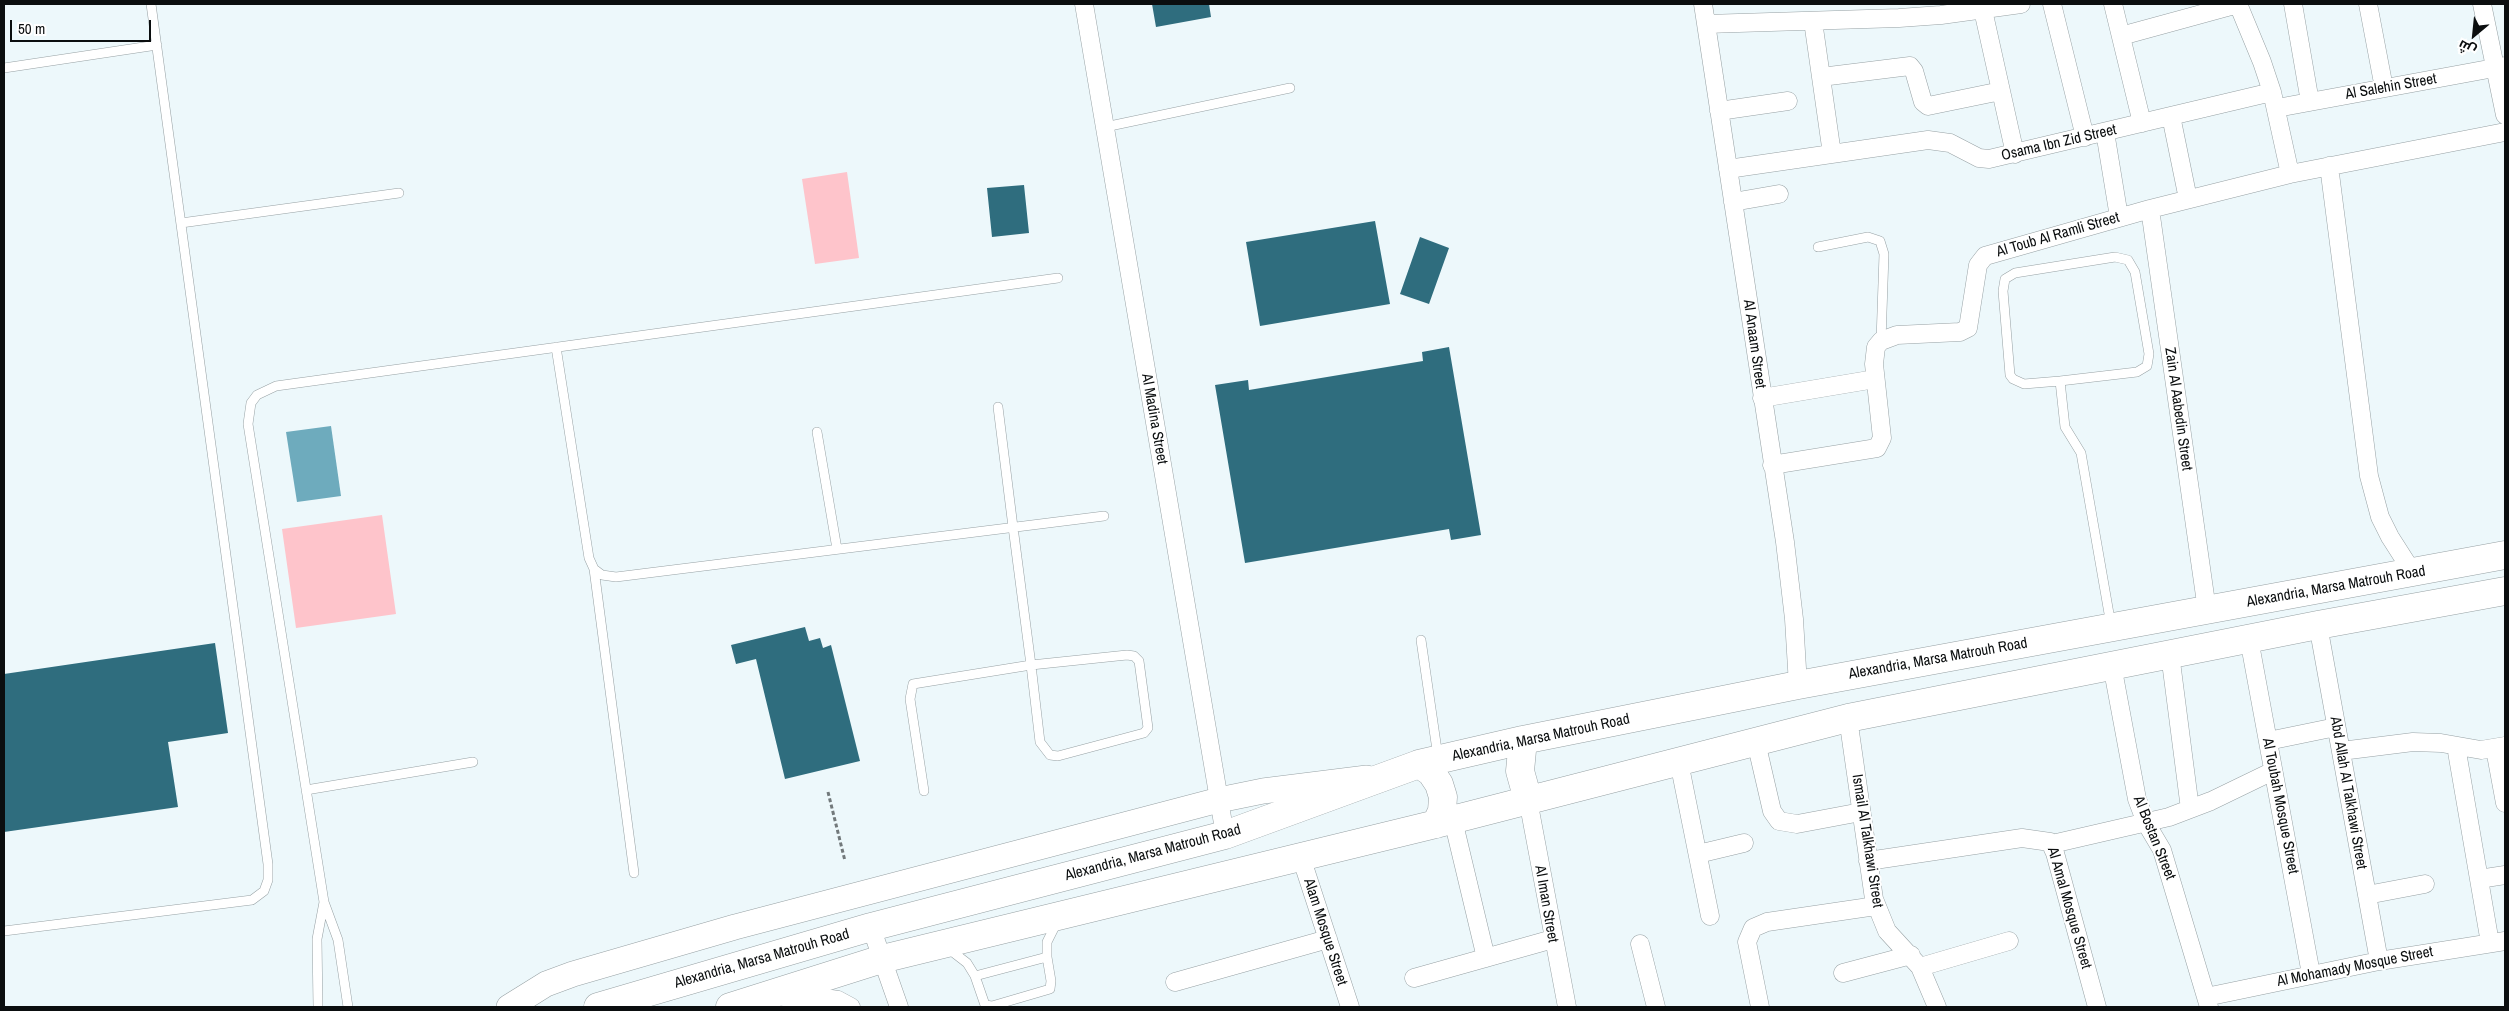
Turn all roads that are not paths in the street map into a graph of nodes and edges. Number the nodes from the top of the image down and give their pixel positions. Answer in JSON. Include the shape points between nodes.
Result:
{"nodes":[{"id":1,"x":151,"y":4,"type":"edge"},
{"id":2,"x":1084,"y":4,"type":"edge"},
{"id":3,"x":1703,"y":4,"type":"edge"},
{"id":4,"x":2021,"y":4,"type":"edge"},
{"id":5,"x":2052,"y":4,"type":"edge"},
{"id":6,"x":2113,"y":4,"type":"edge"},
{"id":7,"x":2238,"y":4,"type":"edge"},
{"id":8,"x":2293,"y":4,"type":"edge"},
{"id":9,"x":2368,"y":4,"type":"edge"},
{"id":10,"x":2482,"y":4,"type":"edge"},
{"id":11,"x":1983,"y":10,"type":"junction"},
{"id":12,"x":1813,"y":21,"type":"junction"},
{"id":13,"x":1706,"y":24,"type":"junction"},
{"id":14,"x":2121,"y":36,"type":"junction"},
{"id":15,"x":157,"y":45,"type":"junction"},
{"id":16,"x":2500,"y":66,"type":"edge"},
{"id":17,"x":4,"y":68,"type":"edge"},
{"id":18,"x":1821,"y":77,"type":"junction"},
{"id":19,"x":1290,"y":88,"type":"dead end"},
{"id":20,"x":2384,"y":88,"type":"junction"},
{"id":21,"x":2001,"y":92,"type":"junction"},
{"id":22,"x":2274,"y":100,"type":"junction"},
{"id":23,"x":1788,"y":101,"type":"dead end"},
{"id":24,"x":2310,"y":102,"type":"junction"},
{"id":25,"x":1719,"y":111,"type":"junction"},
{"id":26,"x":2505,"y":115,"type":"edge"},
{"id":27,"x":2171,"y":116,"type":"junction"},
{"id":28,"x":2142,"y":123,"type":"junction"},
{"id":29,"x":1105,"y":127,"type":"junction"},
{"id":30,"x":2105,"y":132,"type":"junction"},
{"id":31,"x":2505,"y":132,"type":"edge"},
{"id":32,"x":2085,"y":137,"type":"junction"},
{"id":33,"x":1832,"y":154,"type":"junction"},
{"id":34,"x":2015,"y":154,"type":"junction"},
{"id":35,"x":2329,"y":166,"type":"junction"},
{"id":36,"x":1728,"y":169,"type":"junction"},
{"id":37,"x":2290,"y":174,"type":"junction"},
{"id":38,"x":399,"y":193,"type":"dead end"},
{"id":39,"x":1779,"y":194,"type":"dead end"},
{"id":40,"x":2188,"y":199,"type":"junction"},
{"id":41,"x":1733,"y":202,"type":"junction"},
{"id":42,"x":2150,"y":209,"type":"junction"},
{"id":43,"x":2119,"y":217,"type":"junction"},
{"id":44,"x":181,"y":223,"type":"junction"},
{"id":45,"x":1818,"y":247,"type":"dead end"},
{"id":46,"x":1058,"y":278,"type":"dead end"},
{"id":47,"x":1881,"y":341,"type":"junction"},
{"id":48,"x":556,"y":347,"type":"junction"},
{"id":49,"x":1875,"y":379,"type":"junction"},
{"id":50,"x":2060,"y":381,"type":"junction"},
{"id":51,"x":1762,"y":398,"type":"junction"},
{"id":52,"x":998,"y":406,"type":"dead end"},
{"id":53,"x":817,"y":432,"type":"dead end"},
{"id":54,"x":1772,"y":465,"type":"junction"},
{"id":55,"x":1104,"y":516,"type":"dead end"},
{"id":56,"x":1013,"y":527,"type":"junction"},
{"id":57,"x":837,"y":549,"type":"junction"},
{"id":58,"x":2505,"y":555,"type":"edge"},
{"id":59,"x":594,"y":569,"type":"junction"},
{"id":60,"x":2413,"y":573,"type":"junction"},
{"id":61,"x":2505,"y":592,"type":"edge"},
{"id":62,"x":2207,"y":610,"type":"junction"},
{"id":63,"x":2318,"y":625,"type":"junction"},
{"id":64,"x":2112,"y":628,"type":"junction"},
{"id":65,"x":2249,"y":639,"type":"junction"},
{"id":66,"x":1421,"y":640,"type":"dead end"},
{"id":67,"x":2170,"y":654,"type":"junction"},
{"id":68,"x":1030,"y":665,"type":"junction"},
{"id":69,"x":2112,"y":665,"type":"junction"},
{"id":70,"x":1798,"y":685,"type":"junction"},
{"id":71,"x":1848,"y":718,"type":"junction"},
{"id":72,"x":2336,"y":727,"type":"junction"},
{"id":73,"x":1523,"y":740,"type":"junction"},
{"id":74,"x":2268,"y":741,"type":"junction"},
{"id":75,"x":1756,"y":742,"type":"junction"},
{"id":76,"x":2456,"y":746,"type":"junction"},
{"id":77,"x":2500,"y":748,"type":"edge"},
{"id":78,"x":2341,"y":751,"type":"junction"},
{"id":79,"x":473,"y":762,"type":"dead end"},
{"id":80,"x":1428,"y":762,"type":"junction"},
{"id":81,"x":1679,"y":762,"type":"junction"},
{"id":82,"x":2274,"y":771,"type":"junction"},
{"id":83,"x":1384,"y":776,"type":"junction"},
{"id":84,"x":306,"y":790,"type":"junction"},
{"id":85,"x":924,"y":791,"type":"dead end"},
{"id":86,"x":1219,"y":800,"type":"junction"},
{"id":87,"x":1528,"y":800,"type":"junction"},
{"id":88,"x":2505,"y":803,"type":"edge"},
{"id":89,"x":2190,"y":809,"type":"junction"},
{"id":90,"x":1861,"y":812,"type":"junction"},
{"id":91,"x":1445,"y":822,"type":"junction"},
{"id":92,"x":2146,"y":823,"type":"junction"},
{"id":93,"x":1226,"y":835,"type":"junction"},
{"id":94,"x":1744,"y":843,"type":"dead end"},
{"id":95,"x":2052,"y":844,"type":"junction"},
{"id":96,"x":1698,"y":854,"type":"junction"},
{"id":97,"x":1301,"y":857,"type":"junction"},
{"id":98,"x":1868,"y":861,"type":"junction"},
{"id":99,"x":634,"y":873,"type":"dead end"},
{"id":100,"x":2505,"y":875,"type":"edge"},
{"id":101,"x":2479,"y":880,"type":"junction"},
{"id":102,"x":2425,"y":884,"type":"dead end"},
{"id":103,"x":2367,"y":895,"type":"junction"},
{"id":104,"x":324,"y":902,"type":"junction"},
{"id":105,"x":1876,"y":906,"type":"junction"},
{"id":106,"x":1062,"y":915,"type":"junction"},
{"id":107,"x":1710,"y":916,"type":"dead end"},
{"id":108,"x":871,"y":927,"type":"junction"},
{"id":109,"x":4,"y":931,"type":"edge"},
{"id":110,"x":1328,"y":939,"type":"junction"},
{"id":111,"x":1553,"y":939,"type":"junction"},
{"id":112,"x":2009,"y":941,"type":"dead end"},
{"id":113,"x":2498,"y":942,"type":"edge"},
{"id":114,"x":1640,"y":944,"type":"dead end"},
{"id":115,"x":942,"y":945,"type":"junction"},
{"id":116,"x":1046,"y":957,"type":"junction"},
{"id":117,"x":1486,"y":958,"type":"junction"},
{"id":118,"x":882,"y":960,"type":"junction"},
{"id":119,"x":1915,"y":961,"type":"junction"},
{"id":120,"x":2379,"y":961,"type":"junction"},
{"id":121,"x":1843,"y":973,"type":"dead end"},
{"id":122,"x":2311,"y":974,"type":"junction"},
{"id":123,"x":975,"y":976,"type":"junction"},
{"id":124,"x":1414,"y":978,"type":"dead end"},
{"id":125,"x":1175,"y":982,"type":"dead end"},
{"id":126,"x":769,"y":999,"type":"edge"},
{"id":127,"x":2207,"y":1002,"type":"edge"},
{"id":128,"x":318,"y":1007,"type":"edge"},
{"id":129,"x":348,"y":1007,"type":"edge"},
{"id":130,"x":508,"y":1007,"type":"edge"},
{"id":131,"x":598,"y":1007,"type":"edge"},
{"id":132,"x":730,"y":1007,"type":"edge"},
{"id":133,"x":851,"y":1007,"type":"edge"},
{"id":134,"x":899,"y":1007,"type":"edge"},
{"id":135,"x":1350,"y":1007,"type":"edge"},
{"id":136,"x":1567,"y":1007,"type":"edge"},
{"id":137,"x":1656,"y":1007,"type":"edge"},
{"id":138,"x":1760,"y":1007,"type":"edge"},
{"id":139,"x":1937,"y":1007,"type":"edge"},
{"id":140,"x":2097,"y":1007,"type":"edge"}],
"edges":[{"from":1,"to":15,"type":"lane"},
{"from":2,"to":29,"type":"street","name":"Al Madina Street"},
{"from":3,"to":13,"type":"street","name":"Al Anaam Street"},
{"from":4,"to":11,"type":"street"},
{"from":5,"to":32,"type":"street"},
{"from":6,"to":14,"type":"street"},
{"from":7,"to":14,"type":"street"},
{"from":7,"to":22,"type":"street","via":[[2260,54]]},
{"from":8,"to":24,"type":"street"},
{"from":9,"to":20,"type":"street"},
{"from":10,"to":16,"type":"street"},
{"from":11,"to":12,"type":"street","via":[[1899,18]]},
{"from":11,"to":21,"type":"street"},
{"from":12,"to":13,"type":"street"},
{"from":12,"to":18,"type":"street"},
{"from":13,"to":25,"type":"street","name":"Al Anaam Street"},
{"from":14,"to":28,"type":"street"},
{"from":15,"to":17,"type":"lane"},
{"from":15,"to":44,"type":"lane"},
{"from":16,"to":20,"type":"street","name":"Al Salehin Street"},
{"from":16,"to":26,"type":"street"},
{"from":18,"to":21,"type":"street","via":[[1910,66],[1923,102],[1928,106]]},
{"from":18,"to":33,"type":"street"},
{"from":19,"to":29,"type":"lane"},
{"from":20,"to":24,"type":"street","name":"Al Salehin Street"},
{"from":21,"to":34,"type":"street"},
{"from":22,"to":24,"type":"street","name":"Al Salehin Street"},
{"from":22,"to":27,"type":"street","name":"Osama Ibn Zid Street"},
{"from":22,"to":37,"type":"street"},
{"from":23,"to":25,"type":"street"},
{"from":25,"to":36,"type":"street","name":"Al Anaam Street"},
{"from":27,"to":28,"type":"street","name":"Osama Ibn Zid Street"},
{"from":27,"to":40,"type":"street"},
{"from":28,"to":30,"type":"street","name":"Osama Ibn Zid Street"},
{"from":29,"to":86,"type":"street","name":"Al Madina Street"},
{"from":30,"to":32,"type":"street","name":"Osama Ibn Zid Street"},
{"from":30,"to":43,"type":"street"},
{"from":31,"to":35,"type":"street","name":"Al Toub Al Ramli Street"},
{"from":32,"to":34,"type":"street","name":"Osama Ibn Zid Street"},
{"from":33,"to":34,"type":"street","name":"Osama Ibn Zid Street","via":[[1928,140],[1950,143],[1979,158]]},
{"from":33,"to":36,"type":"street","name":"Osama Ibn Zid Street"},
{"from":35,"to":37,"type":"street","name":"Al Toub Al Ramli Street"},
{"from":35,"to":60,"type":"street","via":[[2369,476],[2384,524]]},
{"from":36,"to":41,"type":"street","name":"Al Anaam Street"},
{"from":37,"to":40,"type":"street","name":"Al Toub Al Ramli Street"},
{"from":38,"to":44,"type":"lane"},
{"from":39,"to":41,"type":"street"},
{"from":40,"to":42,"type":"street","name":"Al Toub Al Ramli Street"},
{"from":41,"to":51,"type":"street","name":"Al Anaam Street"},
{"from":42,"to":43,"type":"street","name":"Al Toub Al Ramli Street"},
{"from":42,"to":62,"type":"street","name":"Zain Al Aabedin Street"},
{"from":43,"to":47,"type":"street","name":"Al Toub Al Ramli Street","via":[[1982,258],[1978,265],[1971,323],[1966,330],[1897,334]]},
{"from":44,"to":109,"type":"lane","via":[[268,880],[264,891],[252,900]]},
{"from":45,"to":47,"type":"lane","via":[[1868,237],[1880,241],[1884,254]]},
{"from":46,"to":48,"type":"lane"},
{"from":47,"to":49,"type":"street","via":[[1873,356]]},
{"from":48,"to":59,"type":"lane","via":[[589,558]]},
{"from":48,"to":84,"type":"lane","via":[[276,386],[261,392],[251,403],[248,424]]},
{"from":49,"to":51,"type":"street"},
{"from":49,"to":54,"type":"street","via":[[1882,438],[1877,448]]},
{"from":50,"to":50,"type":"lane","via":[[2137,372],[2147,366],[2149,354],[2136,281],[2128,260],[2115,257],[2015,273],[2006,279],[2003,291],[2010,374],[2018,383],[2024,384]]},
{"from":50,"to":64,"type":"lane","via":[[2065,427],[2081,453]]},
{"from":51,"to":54,"type":"street","name":"Al Anaam Street"},
{"from":52,"to":56,"type":"lane"},
{"from":53,"to":57,"type":"lane"},
{"from":54,"to":70,"type":"street","name":"Al Anaam Street","via":[[1790,580]]},
{"from":55,"to":56,"type":"lane"},
{"from":56,"to":57,"type":"lane"},
{"from":56,"to":68,"type":"lane"},
{"from":57,"to":59,"type":"lane","via":[[616,577],[602,575]]},
{"from":58,"to":60,"type":"main road","name":"Alexandria, Marsa Matrouh Road"},
{"from":59,"to":99,"type":"lane"},
{"from":60,"to":62,"type":"main road","name":"Alexandria, Marsa Matrouh Road"},
{"from":61,"to":63,"type":"main road"},
{"from":62,"to":64,"type":"main road","name":"Alexandria, Marsa Matrouh Road"},
{"from":63,"to":65,"type":"main road"},
{"from":63,"to":72,"type":"street","name":"Abd Allah Al Talkhawi Street"},
{"from":64,"to":70,"type":"main road","name":"Alexandria, Marsa Matrouh Road"},
{"from":65,"to":67,"type":"main road"},
{"from":65,"to":74,"type":"street","name":"Al Toubah Mosque Street"},
{"from":66,"to":80,"type":"lane"},
{"from":67,"to":69,"type":"main road"},
{"from":67,"to":89,"type":"street"},
{"from":68,"to":68,"type":"lane","via":[[1040,742],[1050,755],[1058,756],[1144,733],[1148,728],[1139,661],[1134,656]]},
{"from":68,"to":85,"type":"lane","via":[[913,684],[910,699]]},
{"from":69,"to":71,"type":"main road"},
{"from":69,"to":92,"type":"street","name":"Al Bostan Street","via":[[2134,787]]},
{"from":70,"to":73,"type":"main road","name":"Alexandria, Marsa Matrouh Road"},
{"from":71,"to":75,"type":"main road"},
{"from":71,"to":90,"type":"street","name":"Ismail Al Talkhawi Street"},
{"from":72,"to":74,"type":"street"},
{"from":72,"to":78,"type":"street","name":"Abd Allah Al Talkhawi Street"},
{"from":73,"to":80,"type":"main road","name":"Alexandria, Marsa Matrouh Road"},
{"from":73,"to":87,"type":"main road","via":[[1520,771]]},
{"from":74,"to":82,"type":"street","name":"Al Toubah Mosque Street"},
{"from":75,"to":81,"type":"main road"},
{"from":75,"to":90,"type":"street","via":[[1772,811],[1779,821],[1797,824]]},
{"from":76,"to":77,"type":"street","via":[[2481,750]]},
{"from":76,"to":78,"type":"street","via":[[2413,742]]},
{"from":76,"to":101,"type":"street"},
{"from":77,"to":88,"type":"street"},
{"from":78,"to":103,"type":"street","name":"Abd Allah Al Talkhawi Street"},
{"from":79,"to":84,"type":"lane"},
{"from":80,"to":83,"type":"main road","name":"Alexandria, Marsa Matrouh Road"},
{"from":80,"to":91,"type":"main road","via":[[1443,797]]},
{"from":81,"to":87,"type":"main road"},
{"from":81,"to":96,"type":"street"},
{"from":82,"to":89,"type":"street"},
{"from":82,"to":122,"type":"street","name":"Al Toubah Mosque Street"},
{"from":83,"to":86,"type":"main road","via":[[1345,779]]},
{"from":83,"to":93,"type":"main road","name":"Alexandria, Marsa Matrouh Road"},
{"from":84,"to":104,"type":"lane"},
{"from":86,"to":93,"type":"street","name":"Al Madina Street"},
{"from":86,"to":130,"type":"main road","via":[[573,974],[546,984]]},
{"from":87,"to":91,"type":"main road"},
{"from":87,"to":111,"type":"street","name":"Al Iman Street"},
{"from":89,"to":92,"type":"street"},
{"from":90,"to":98,"type":"street","name":"Ismail Al Talkhawi Street"},
{"from":91,"to":97,"type":"main road"},
{"from":91,"to":117,"type":"street"},
{"from":92,"to":95,"type":"street"},
{"from":92,"to":127,"type":"street","name":"Al Bostan Street","via":[[2156,836],[2167,864]]},
{"from":93,"to":108,"type":"main road","name":"Alexandria, Marsa Matrouh Road"},
{"from":94,"to":96,"type":"street"},
{"from":95,"to":98,"type":"street","name":"Al Amal Mosque Street","via":[[2044,839],[2022,838]]},
{"from":95,"to":140,"type":"street","name":"Al Amal Mosque Street"},
{"from":96,"to":107,"type":"street"},
{"from":97,"to":106,"type":"main road"},
{"from":97,"to":110,"type":"street","name":"Alam Mosque Street"},
{"from":98,"to":105,"type":"street","name":"Ismail Al Talkhawi Street"},
{"from":100,"to":101,"type":"street"},
{"from":101,"to":113,"type":"street"},
{"from":102,"to":103,"type":"street"},
{"from":103,"to":120,"type":"street","name":"Abd Allah Al Talkhawi Street"},
{"from":104,"to":128,"type":"lane","via":[[317,939]]},
{"from":104,"to":129,"type":"lane","via":[[338,940]]},
{"from":105,"to":119,"type":"street","name":"Ismail Al Talkhawi Street","via":[[1887,931]]},
{"from":105,"to":138,"type":"street","via":[[1767,922],[1753,928],[1747,942]]},
{"from":106,"to":115,"type":"main road"},
{"from":106,"to":116,"type":"lane","via":[[1047,942]]},
{"from":108,"to":118,"type":"street"},
{"from":108,"to":131,"type":"main road","name":"Alexandria, Marsa Matrouh Road"},
{"from":110,"to":125,"type":"street"},
{"from":110,"to":135,"type":"street","name":"Alam Mosque Street"},
{"from":111,"to":117,"type":"street"},
{"from":111,"to":136,"type":"street","name":"Al Iman Street"},
{"from":112,"to":119,"type":"street"},
{"from":113,"to":120,"type":"street","name":"Al Mohamady Mosque Street"},
{"from":114,"to":137,"type":"street"},
{"from":115,"to":118,"type":"main road"},
{"from":115,"to":123,"type":"lane","via":[[967,963]]},
{"from":116,"to":123,"type":"lane"},
{"from":116,"to":123,"type":"lane","via":[[1050,989],[992,1006],[986,1005]]},
{"from":117,"to":124,"type":"street"},
{"from":118,"to":126,"type":"main road"},
{"from":118,"to":134,"type":"street"},
{"from":119,"to":121,"type":"street"},
{"from":119,"to":139,"type":"street","name":"Ismail Al Talkhawi Street"},
{"from":120,"to":122,"type":"street","name":"Al Mohamady Mosque Street"},
{"from":122,"to":127,"type":"street","name":"Al Mohamady Mosque Street"},
{"from":126,"to":132,"type":"main road"},
{"from":126,"to":133,"type":"street","via":[[824,998],[838,1000]]}]}
